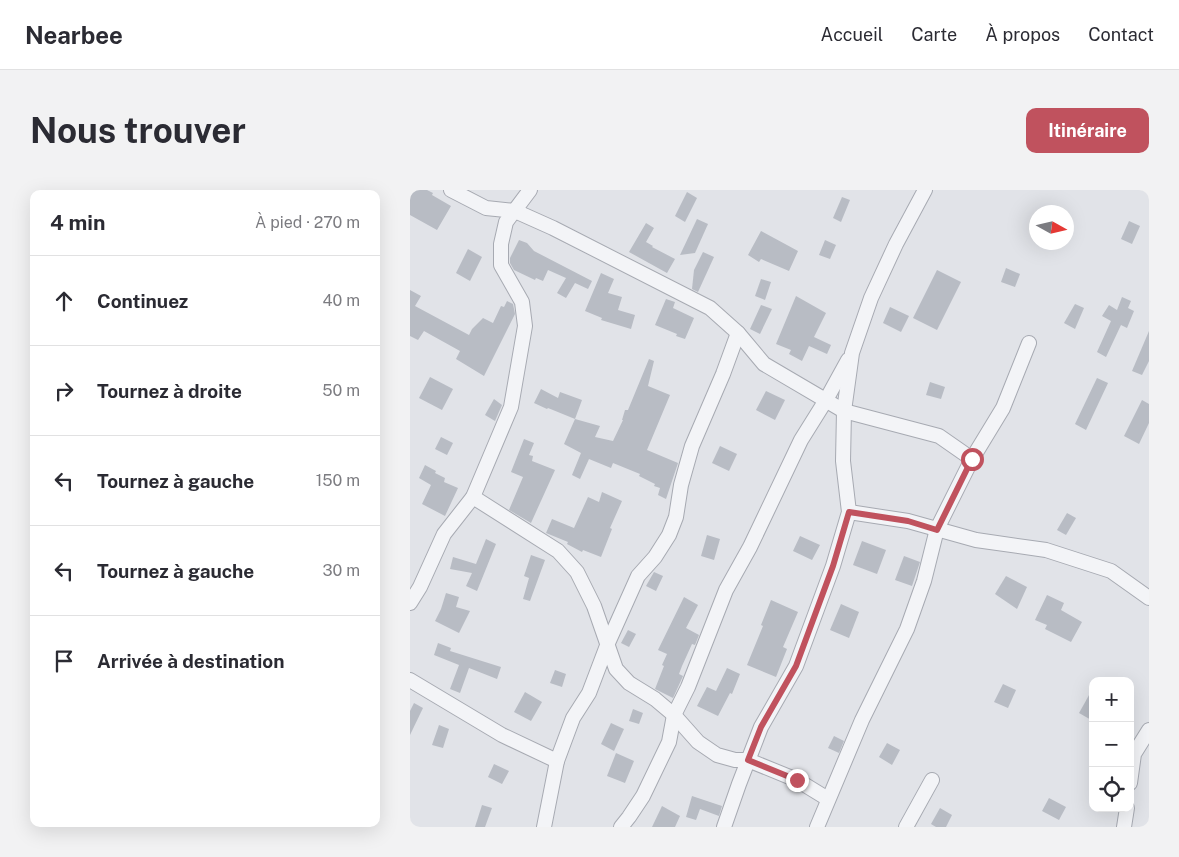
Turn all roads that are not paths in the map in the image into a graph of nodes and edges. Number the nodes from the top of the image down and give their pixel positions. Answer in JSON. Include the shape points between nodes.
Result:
{"nodes":[{"id":1,"x":451,"y":190,"type":"edge"},
{"id":2,"x":530,"y":190,"type":"edge"},
{"id":3,"x":925,"y":190,"type":"edge"},
{"id":4,"x":515,"y":211,"type":"junction"},
{"id":5,"x":738,"y":333,"type":"junction"},
{"id":6,"x":1029,"y":343,"type":"dead end"},
{"id":7,"x":852,"y":352,"type":"junction"},
{"id":8,"x":826,"y":400,"type":"junction"},
{"id":9,"x":844,"y":411,"type":"junction"},
{"id":10,"x":972,"y":459,"type":"junction"},
{"id":11,"x":472,"y":497,"type":"junction"},
{"id":12,"x":849,"y":512,"type":"junction"},
{"id":13,"x":937,"y":530,"type":"junction"},
{"id":14,"x":1149,"y":598,"type":"edge"},
{"id":15,"x":410,"y":603,"type":"edge"},
{"id":16,"x":608,"y":643,"type":"junction"},
{"id":17,"x":410,"y":680,"type":"edge"},
{"id":18,"x":674,"y":715,"type":"junction"},
{"id":19,"x":1149,"y":730,"type":"edge"},
{"id":20,"x":748,"y":760,"type":"junction"},
{"id":21,"x":556,"y":761,"type":"junction"},
{"id":22,"x":1132,"y":767,"type":"edge"},
{"id":23,"x":932,"y":780,"type":"dead end"},
{"id":24,"x":828,"y":799,"type":"junction"},
{"id":25,"x":1126,"y":812,"type":"edge"},
{"id":26,"x":546,"y":826,"type":"edge"},
{"id":27,"x":621,"y":827,"type":"edge"},
{"id":28,"x":724,"y":827,"type":"edge"},
{"id":29,"x":817,"y":827,"type":"edge"},
{"id":30,"x":906,"y":827,"type":"edge"},
{"id":31,"x":1124,"y":827,"type":"edge"}],
"edges":[{"from":1,"to":4,"type":"street","via":[[486,208]]},
{"from":2,"to":4,"type":"street"},
{"from":3,"to":7,"type":"street","via":[[871,298]]},
{"from":4,"to":5,"type":"street","via":[[710,308]]},
{"from":4,"to":11,"type":"street","via":[[506,222],[501,265],[522,302],[525,326],[511,407]]},
{"from":5,"to":8,"type":"street","via":[[764,364]]},
{"from":5,"to":16,"type":"street","via":[[692,446],[669,535],[638,576]]},
{"from":6,"to":10,"type":"street","via":[[1003,408]]},
{"from":7,"to":8,"type":"street"},
{"from":7,"to":9,"type":"street"},
{"from":8,"to":9,"type":"street"},
{"from":8,"to":18,"type":"street","via":[[801,440],[726,590]]},
{"from":9,"to":10,"type":"street","via":[[939,436]]},
{"from":9,"to":12,"type":"street","via":[[843,460]]},
{"from":10,"to":13,"type":"street"},
{"from":11,"to":15,"type":"street","via":[[444,534]]},
{"from":11,"to":16,"type":"street","via":[[558,551],[577,572]]},
{"from":12,"to":13,"type":"street","via":[[908,521]]},
{"from":12,"to":20,"type":"street","via":[[796,666],[761,727]]},
{"from":13,"to":14,"type":"street","via":[[976,540],[1046,550],[1111,571]]},
{"from":13,"to":24,"type":"street","via":[[907,628]]},
{"from":16,"to":18,"type":"street","via":[[616,669],[629,683]]},
{"from":16,"to":21,"type":"street"},
{"from":17,"to":21,"type":"street","via":[[502,735]]},
{"from":18,"to":20,"type":"street","via":[[698,742],[717,755]]},
{"from":18,"to":27,"type":"street","via":[[669,742],[643,796]]},
{"from":19,"to":22,"type":"street","via":[[1134,754]]},
{"from":20,"to":24,"type":"street","via":[[797,780]]},
{"from":20,"to":28,"type":"street"},
{"from":21,"to":26,"type":"street"},
{"from":23,"to":30,"type":"street"},
{"from":24,"to":29,"type":"street"},
{"from":25,"to":31,"type":"street"}]}
